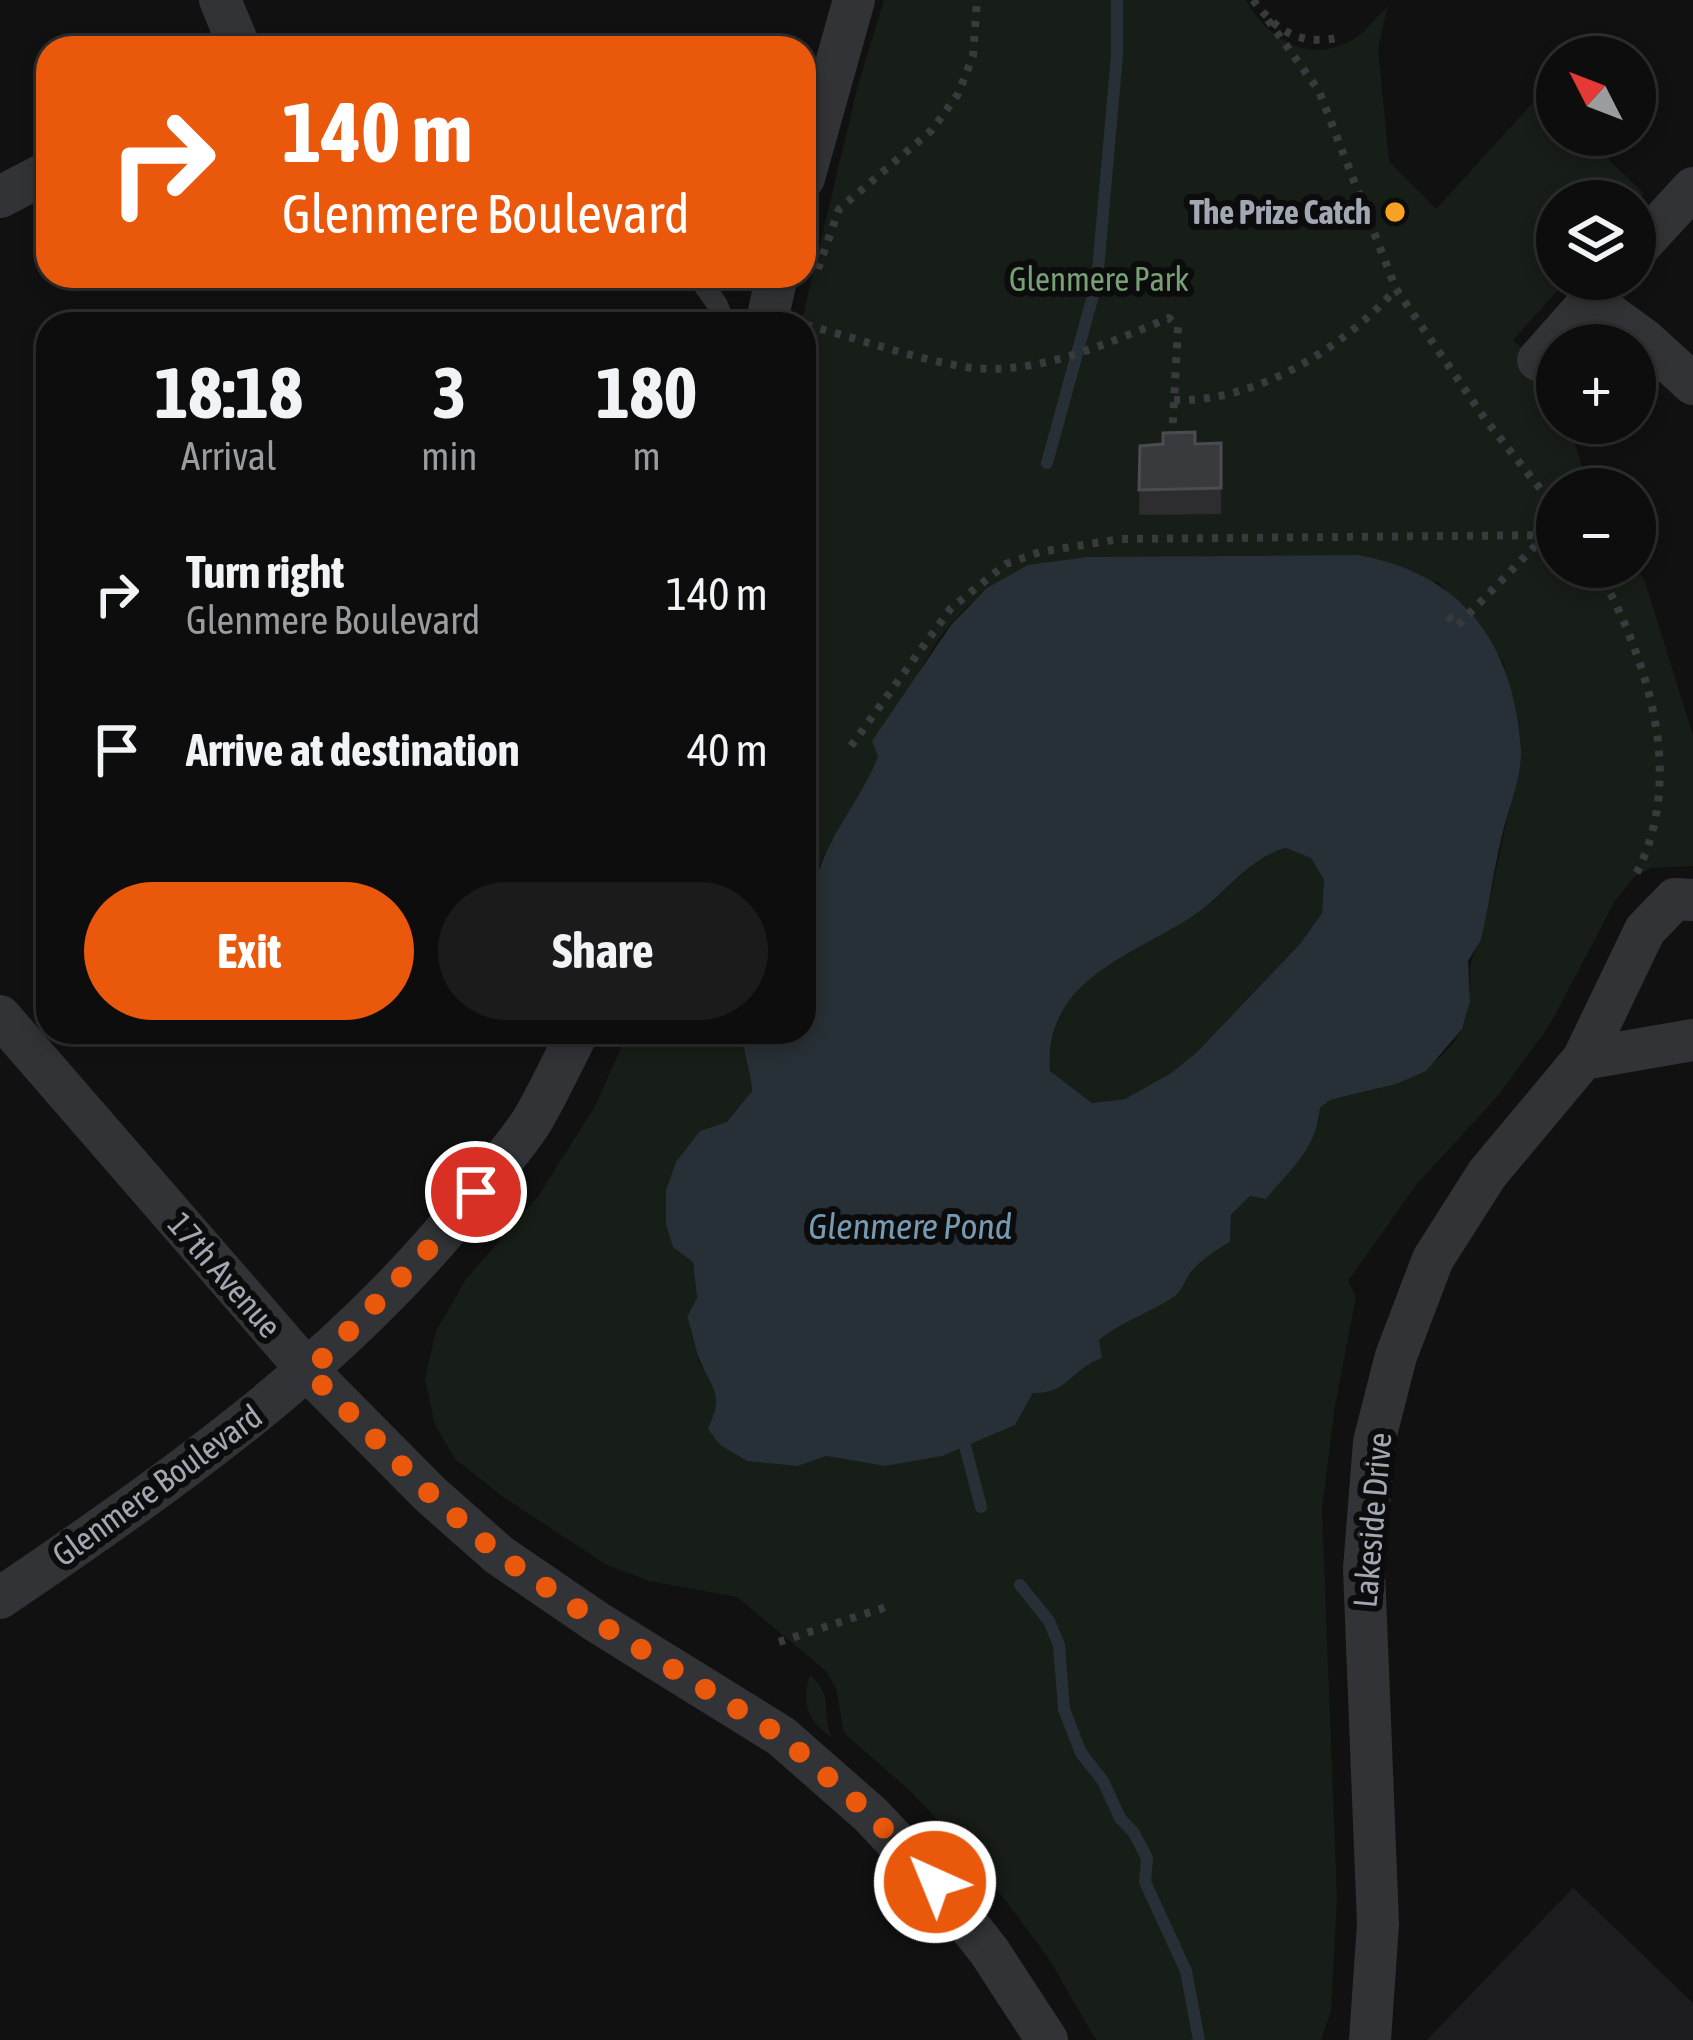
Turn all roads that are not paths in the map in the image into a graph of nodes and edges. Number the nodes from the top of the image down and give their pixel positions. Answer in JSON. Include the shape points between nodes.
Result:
{"nodes":[{"id":1,"x":220,"y":0,"type":"edge"},
{"id":2,"x":854,"y":0,"type":"edge"},
{"id":3,"x":235,"y":36,"type":"edge"},
{"id":4,"x":816,"y":135,"type":"edge"},
{"id":5,"x":36,"y":178,"type":"edge"},
{"id":6,"x":1693,"y":188,"type":"edge"},
{"id":7,"x":0,"y":197,"type":"edge"},
{"id":8,"x":1656,"y":228,"type":"edge"},
{"id":9,"x":1591,"y":300,"type":"edge"},
{"id":10,"x":1609,"y":300,"type":"edge"},
{"id":11,"x":1570,"y":324,"type":"edge"},
{"id":12,"x":1693,"y":384,"type":"edge"},
{"id":13,"x":1693,"y":900,"type":"edge"},
{"id":14,"x":0,"y":1016,"type":"edge"},
{"id":15,"x":1693,"y":1040,"type":"edge"},
{"id":16,"x":572,"y":1044,"type":"edge"},
{"id":17,"x":1583,"y":1059,"type":"junction"},
{"id":18,"x":309,"y":1372,"type":"junction"},
{"id":19,"x":0,"y":1598,"type":"edge"},
{"id":20,"x":1047,"y":2040,"type":"edge"},
{"id":21,"x":1370,"y":2040,"type":"edge"}],
"edges":[{"from":1,"to":3,"type":"street"},
{"from":2,"to":4,"type":"street"},
{"from":5,"to":7,"type":"street"},
{"from":6,"to":8,"type":"street"},
{"from":9,"to":11,"type":"street"},
{"from":10,"to":12,"type":"street"},
{"from":13,"to":17,"type":"street","name":"Lakeside Drive","via":[[1675,899],[1646,931]]},
{"from":14,"to":18,"type":"street","name":"17th Avenue"},
{"from":15,"to":17,"type":"street"},
{"from":16,"to":18,"type":"street","name":"Glenmere Boulevard","via":[[530,1124],[450,1227]]},
{"from":17,"to":21,"type":"street","name":"Lakeside Drive","via":[[1487,1174],[1433,1259],[1374,1442],[1364,1569],[1378,1924]]},
{"from":18,"to":19,"type":"street","name":"Glenmere Boulevard","via":[[136,1506]]},
{"from":18,"to":20,"type":"street","name":"17th Avenue","via":[[499,1555],[781,1736],[871,1815],[935,1882]]}]}
